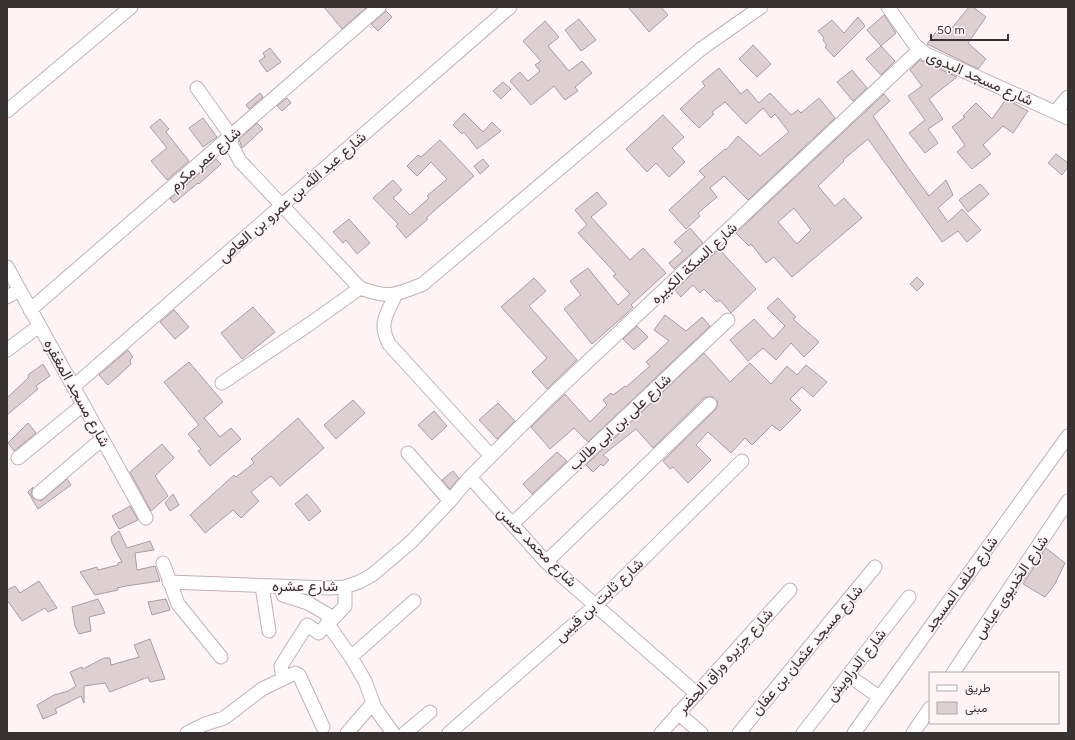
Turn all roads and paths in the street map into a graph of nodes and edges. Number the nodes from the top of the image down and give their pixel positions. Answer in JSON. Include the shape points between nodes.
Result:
{"nodes":[{"id":1,"x":131,"y":7,"type":"edge"},
{"id":2,"x":379,"y":7,"type":"edge"},
{"id":3,"x":510,"y":7,"type":"edge"},
{"id":4,"x":761,"y":7,"type":"edge"},
{"id":5,"x":888,"y":7,"type":"edge"},
{"id":6,"x":919,"y":50,"type":"junction"},
{"id":7,"x":197,"y":88,"type":"dead end"},
{"id":8,"x":1068,"y":97,"type":"edge"},
{"id":9,"x":7,"y":111,"type":"edge"},
{"id":10,"x":1056,"y":111,"type":"junction"},
{"id":11,"x":1068,"y":118,"type":"edge"},
{"id":12,"x":231,"y":136,"type":"junction"},
{"id":13,"x":282,"y":206,"type":"junction"},
{"id":14,"x":7,"y":267,"type":"edge"},
{"id":15,"x":360,"y":288,"type":"junction"},
{"id":16,"x":19,"y":290,"type":"junction"},
{"id":17,"x":396,"y":294,"type":"junction"},
{"id":18,"x":7,"y":297,"type":"edge"},
{"id":19,"x":30,"y":310,"type":"junction"},
{"id":20,"x":728,"y":320,"type":"dead end"},
{"id":21,"x":39,"y":326,"type":"junction"},
{"id":22,"x":7,"y":350,"type":"edge"},
{"id":23,"x":222,"y":384,"type":"dead end"},
{"id":24,"x":73,"y":387,"type":"junction"},
{"id":25,"x":710,"y":404,"type":"dead end"},
{"id":26,"x":83,"y":405,"type":"junction"},
{"id":27,"x":1068,"y":436,"type":"edge"},
{"id":28,"x":102,"y":438,"type":"junction"},
{"id":29,"x":408,"y":453,"type":"dead end"},
{"id":30,"x":491,"y":456,"type":"junction"},
{"id":31,"x":18,"y":458,"type":"dead end"},
{"id":32,"x":742,"y":461,"type":"dead end"},
{"id":33,"x":470,"y":477,"type":"junction"},
{"id":34,"x":39,"y":493,"type":"dead end"},
{"id":35,"x":450,"y":501,"type":"junction"},
{"id":36,"x":1068,"y":501,"type":"edge"},
{"id":37,"x":146,"y":518,"type":"dead end"},
{"id":38,"x":512,"y":524,"type":"junction"},
{"id":39,"x":546,"y":562,"type":"junction"},
{"id":40,"x":163,"y":563,"type":"dead end"},
{"id":41,"x":875,"y":567,"type":"dead end"},
{"id":42,"x":169,"y":582,"type":"junction"},
{"id":43,"x":262,"y":586,"type":"junction"},
{"id":44,"x":345,"y":587,"type":"junction"},
{"id":45,"x":790,"y":590,"type":"dead end"},
{"id":46,"x":283,"y":595,"type":"dead end"},
{"id":47,"x":909,"y":597,"type":"dead end"},
{"id":48,"x":414,"y":601,"type":"dead end"},
{"id":49,"x":596,"y":605,"type":"junction"},
{"id":50,"x":324,"y":628,"type":"junction"},
{"id":51,"x":269,"y":631,"type":"dead end"},
{"id":52,"x":221,"y":657,"type":"dead end"},
{"id":53,"x":351,"y":657,"type":"junction"},
{"id":54,"x":954,"y":672,"type":"edge"},
{"id":55,"x":848,"y":675,"type":"junction"},
{"id":56,"x":283,"y":678,"type":"junction"},
{"id":57,"x":697,"y":694,"type":"junction"},
{"id":58,"x":879,"y":697,"type":"junction"},
{"id":59,"x":372,"y":704,"type":"junction"},
{"id":60,"x":929,"y":709,"type":"edge"},
{"id":61,"x":430,"y":712,"type":"dead end"},
{"id":62,"x":678,"y":713,"type":"junction"},
{"id":63,"x":323,"y":727,"type":"dead end"},
{"id":64,"x":187,"y":733,"type":"edge"},
{"id":65,"x":347,"y":733,"type":"edge"},
{"id":66,"x":392,"y":733,"type":"edge"},
{"id":67,"x":405,"y":733,"type":"edge"},
{"id":68,"x":449,"y":733,"type":"edge"},
{"id":69,"x":661,"y":733,"type":"edge"},
{"id":70,"x":701,"y":733,"type":"edge"},
{"id":71,"x":739,"y":733,"type":"edge"},
{"id":72,"x":803,"y":733,"type":"edge"},
{"id":73,"x":854,"y":733,"type":"edge"},
{"id":74,"x":913,"y":733,"type":"edge"}],
"edges":[{"from":1,"to":9,"type":"street"},
{"from":2,"to":12,"type":"street","name":"شارع عمر مكرم"},
{"from":3,"to":13,"type":"street","name":"شارع عبد الله بن عمرو بن العاص"},
{"from":4,"to":17,"type":"street","via":[[700,49],[423,284]]},
{"from":5,"to":6,"type":"street","name":"شارع مسجد البدوى"},
{"from":6,"to":10,"type":"street","name":"شارع مسجد البدوى"},
{"from":6,"to":30,"type":"street","name":"شارع السكة الكبيره","via":[[549,398]]},
{"from":7,"to":12,"type":"street"},
{"from":8,"to":10,"type":"street"},
{"from":10,"to":11,"type":"street","name":"شارع مسجد البدوى"},
{"from":12,"to":13,"type":"street","via":[[232,146],[240,161]]},
{"from":12,"to":19,"type":"street","name":"شارع عمر مكرم"},
{"from":13,"to":15,"type":"street"},
{"from":13,"to":24,"type":"street","name":"شارع عبد الله بن عمرو بن العاص"},
{"from":14,"to":16,"type":"street","name":"شارع مسجد المغفره"},
{"from":15,"to":17,"type":"street","via":[[379,295]]},
{"from":15,"to":23,"type":"street"},
{"from":16,"to":18,"type":"street"},
{"from":16,"to":19,"type":"street","name":"شارع مسجد المغفره"},
{"from":17,"to":30,"type":"street","via":[[383,326],[389,344]]},
{"from":19,"to":21,"type":"street","name":"شارع مسجد المغفره"},
{"from":20,"to":38,"type":"street","name":"شارع على بن ابى طالب"},
{"from":21,"to":22,"type":"street"},
{"from":21,"to":24,"type":"street","name":"شارع مسجد المغفره"},
{"from":24,"to":26,"type":"street","name":"شارع مسجد المغفره"},
{"from":25,"to":39,"type":"street"},
{"from":26,"to":28,"type":"street","name":"شارع مسجد المغفره"},
{"from":26,"to":31,"type":"street"},
{"from":27,"to":58,"type":"street","name":"شارع خلف المسجد"},
{"from":28,"to":34,"type":"street"},
{"from":28,"to":37,"type":"street","name":"شارع مسجد المغفره"},
{"from":29,"to":35,"type":"street"},
{"from":30,"to":33,"type":"street","name":"شارع السكة الكبيره"},
{"from":32,"to":49,"type":"street","name":"شارع ثابت بن قيس"},
{"from":33,"to":35,"type":"street","name":"شارع عشره"},
{"from":33,"to":38,"type":"street","name":"شارع محمد حسن"},
{"from":35,"to":44,"type":"street","name":"شارع عشره","via":[[411,542],[372,575]]},
{"from":36,"to":54,"type":"street","name":"شارع الخديوى عباس"},
{"from":38,"to":39,"type":"street","name":"شارع محمد حسن"},
{"from":39,"to":49,"type":"street","name":"شارع محمد حسن"},
{"from":40,"to":42,"type":"street"},
{"from":41,"to":71,"type":"street","name":"شارع مسجد عثمان بن عفان"},
{"from":42,"to":43,"type":"street","name":"شارع عشره"},
{"from":42,"to":52,"type":"street","via":[[178,604]]},
{"from":43,"to":44,"type":"street","name":"شارع عشره"},
{"from":43,"to":51,"type":"street"},
{"from":44,"to":50,"type":"street","via":[[346,606]]},
{"from":45,"to":57,"type":"street","name":"شارع جزيره وراق الحضر"},
{"from":46,"to":50,"type":"street","via":[[308,603]]},
{"from":47,"to":55,"type":"street","name":"شارع الدراويش"},
{"from":48,"to":53,"type":"street"},
{"from":49,"to":57,"type":"street","name":"شارع محمد حسن"},
{"from":49,"to":68,"type":"street","name":"شارع ثابت بن قيس"},
{"from":50,"to":53,"type":"street"},
{"from":50,"to":56,"type":"street","via":[[307,625],[281,666]]},
{"from":53,"to":59,"type":"street","via":[[365,681]]},
{"from":55,"to":58,"type":"street"},
{"from":55,"to":72,"type":"street","name":"شارع الدراويش"},
{"from":56,"to":63,"type":"street","via":[[295,673],[299,675]]},
{"from":56,"to":64,"type":"street","via":[[252,696],[224,718]]},
{"from":57,"to":62,"type":"street","name":"شارع جزيره وراق الحضر"},
{"from":58,"to":73,"type":"street","name":"شارع خلف المسجد"},
{"from":59,"to":65,"type":"street"},
{"from":59,"to":66,"type":"street"},
{"from":60,"to":74,"type":"street"},
{"from":61,"to":67,"type":"street"},
{"from":62,"to":69,"type":"street","name":"شارع جزيره وراق الحضر"},
{"from":62,"to":70,"type":"street"}]}
